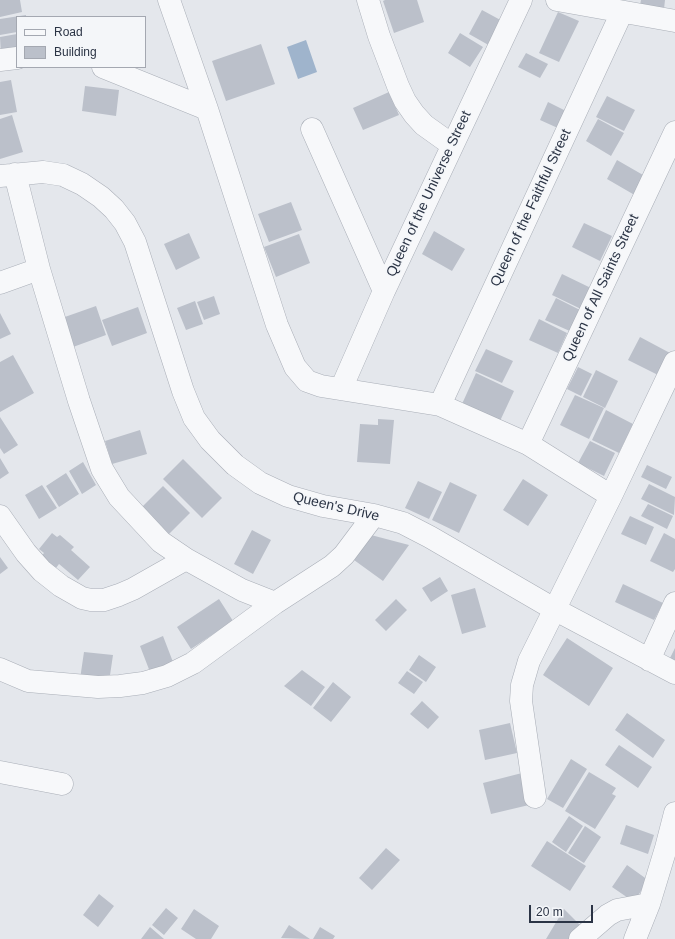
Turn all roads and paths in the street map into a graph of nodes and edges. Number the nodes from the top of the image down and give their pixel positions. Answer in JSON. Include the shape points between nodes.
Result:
{"nodes":[{"id":1,"x":169,"y":0,"type":"edge"},
{"id":2,"x":368,"y":0,"type":"edge"},
{"id":3,"x":520,"y":0,"type":"edge"},
{"id":4,"x":557,"y":0,"type":"edge"},
{"id":5,"x":622,"y":12,"type":"junction"},
{"id":6,"x":675,"y":21,"type":"edge"},
{"id":7,"x":16,"y":58,"type":"edge"},
{"id":8,"x":0,"y":60,"type":"edge"},
{"id":9,"x":105,"y":68,"type":"edge"},
{"id":10,"x":207,"y":109,"type":"junction"},
{"id":11,"x":312,"y":129,"type":"dead end"},
{"id":12,"x":675,"y":132,"type":"edge"},
{"id":13,"x":452,"y":145,"type":"junction"},
{"id":14,"x":8,"y":175,"type":"edge"},
{"id":15,"x":38,"y":269,"type":"junction"},
{"id":16,"x":0,"y":283,"type":"edge"},
{"id":17,"x":384,"y":291,"type":"junction"},
{"id":18,"x":675,"y":362,"type":"edge"},
{"id":19,"x":341,"y":389,"type":"junction"},
{"id":20,"x":440,"y":405,"type":"junction"},
{"id":21,"x":528,"y":444,"type":"junction"},
{"id":22,"x":611,"y":496,"type":"junction"},
{"id":23,"x":374,"y":515,"type":"junction"},
{"id":24,"x":0,"y":516,"type":"edge"},
{"id":25,"x":186,"y":559,"type":"junction"},
{"id":26,"x":276,"y":603,"type":"junction"},
{"id":27,"x":675,"y":603,"type":"edge"},
{"id":28,"x":554,"y":609,"type":"junction"},
{"id":29,"x":649,"y":660,"type":"junction"},
{"id":30,"x":0,"y":669,"type":"edge"},
{"id":31,"x":675,"y":674,"type":"edge"},
{"id":32,"x":0,"y":772,"type":"edge"},
{"id":33,"x":62,"y":784,"type":"dead end"},
{"id":34,"x":535,"y":797,"type":"dead end"},
{"id":35,"x":675,"y":813,"type":"edge"},
{"id":36,"x":649,"y":904,"type":"junction"},
{"id":37,"x":580,"y":939,"type":"edge"},
{"id":38,"x":635,"y":939,"type":"edge"}],
"edges":[{"from":1,"to":10,"type":"street"},
{"from":2,"to":13,"type":"street","via":[[379,36],[405,101],[424,125]]},
{"from":3,"to":13,"type":"street","name":"Queen of the Universe Street"},
{"from":4,"to":5,"type":"street"},
{"from":5,"to":6,"type":"street"},
{"from":5,"to":20,"type":"street","name":"Queen of the Faithful Street"},
{"from":7,"to":8,"type":"street"},
{"from":9,"to":10,"type":"street"},
{"from":10,"to":19,"type":"street","via":[[277,325],[295,367],[307,381]]},
{"from":11,"to":17,"type":"street"},
{"from":12,"to":21,"type":"street","name":"Queen of All Saints Street"},
{"from":13,"to":17,"type":"street","name":"Queen of the Universe Street"},
{"from":14,"to":15,"type":"street"},
{"from":14,"to":23,"type":"street","name":"Queen's Drive","via":[[43,172],[62,175],[101,197],[125,223],[135,242],[194,418],[210,440],[235,465],[260,483],[288,496],[323,506]]},
{"from":15,"to":16,"type":"street"},
{"from":15,"to":25,"type":"street","via":[[102,469],[119,497],[155,536]]},
{"from":17,"to":19,"type":"street","name":"Queen of the Universe Street"},
{"from":18,"to":22,"type":"street"},
{"from":19,"to":20,"type":"street"},
{"from":20,"to":21,"type":"street"},
{"from":21,"to":22,"type":"street"},
{"from":22,"to":28,"type":"street"},
{"from":23,"to":26,"type":"street","via":[[344,555],[332,566]]},
{"from":23,"to":28,"type":"street","name":"Queen's Drive","via":[[403,523],[430,537]]},
{"from":24,"to":25,"type":"street","via":[[42,571],[71,593],[86,599],[104,600],[119,595]]},
{"from":25,"to":26,"type":"street","via":[[242,590]]},
{"from":26,"to":30,"type":"street","via":[[193,663],[167,676],[143,683],[98,687],[53,684],[28,681]]},
{"from":27,"to":29,"type":"street"},
{"from":28,"to":29,"type":"street","name":"Queen's Drive"},
{"from":28,"to":34,"type":"street","via":[[529,661],[522,685]]},
{"from":29,"to":31,"type":"street","name":"Queen's Drive"},
{"from":32,"to":33,"type":"street"},
{"from":35,"to":36,"type":"street"},
{"from":36,"to":37,"type":"street","via":[[617,910]]},
{"from":36,"to":38,"type":"street"}]}
